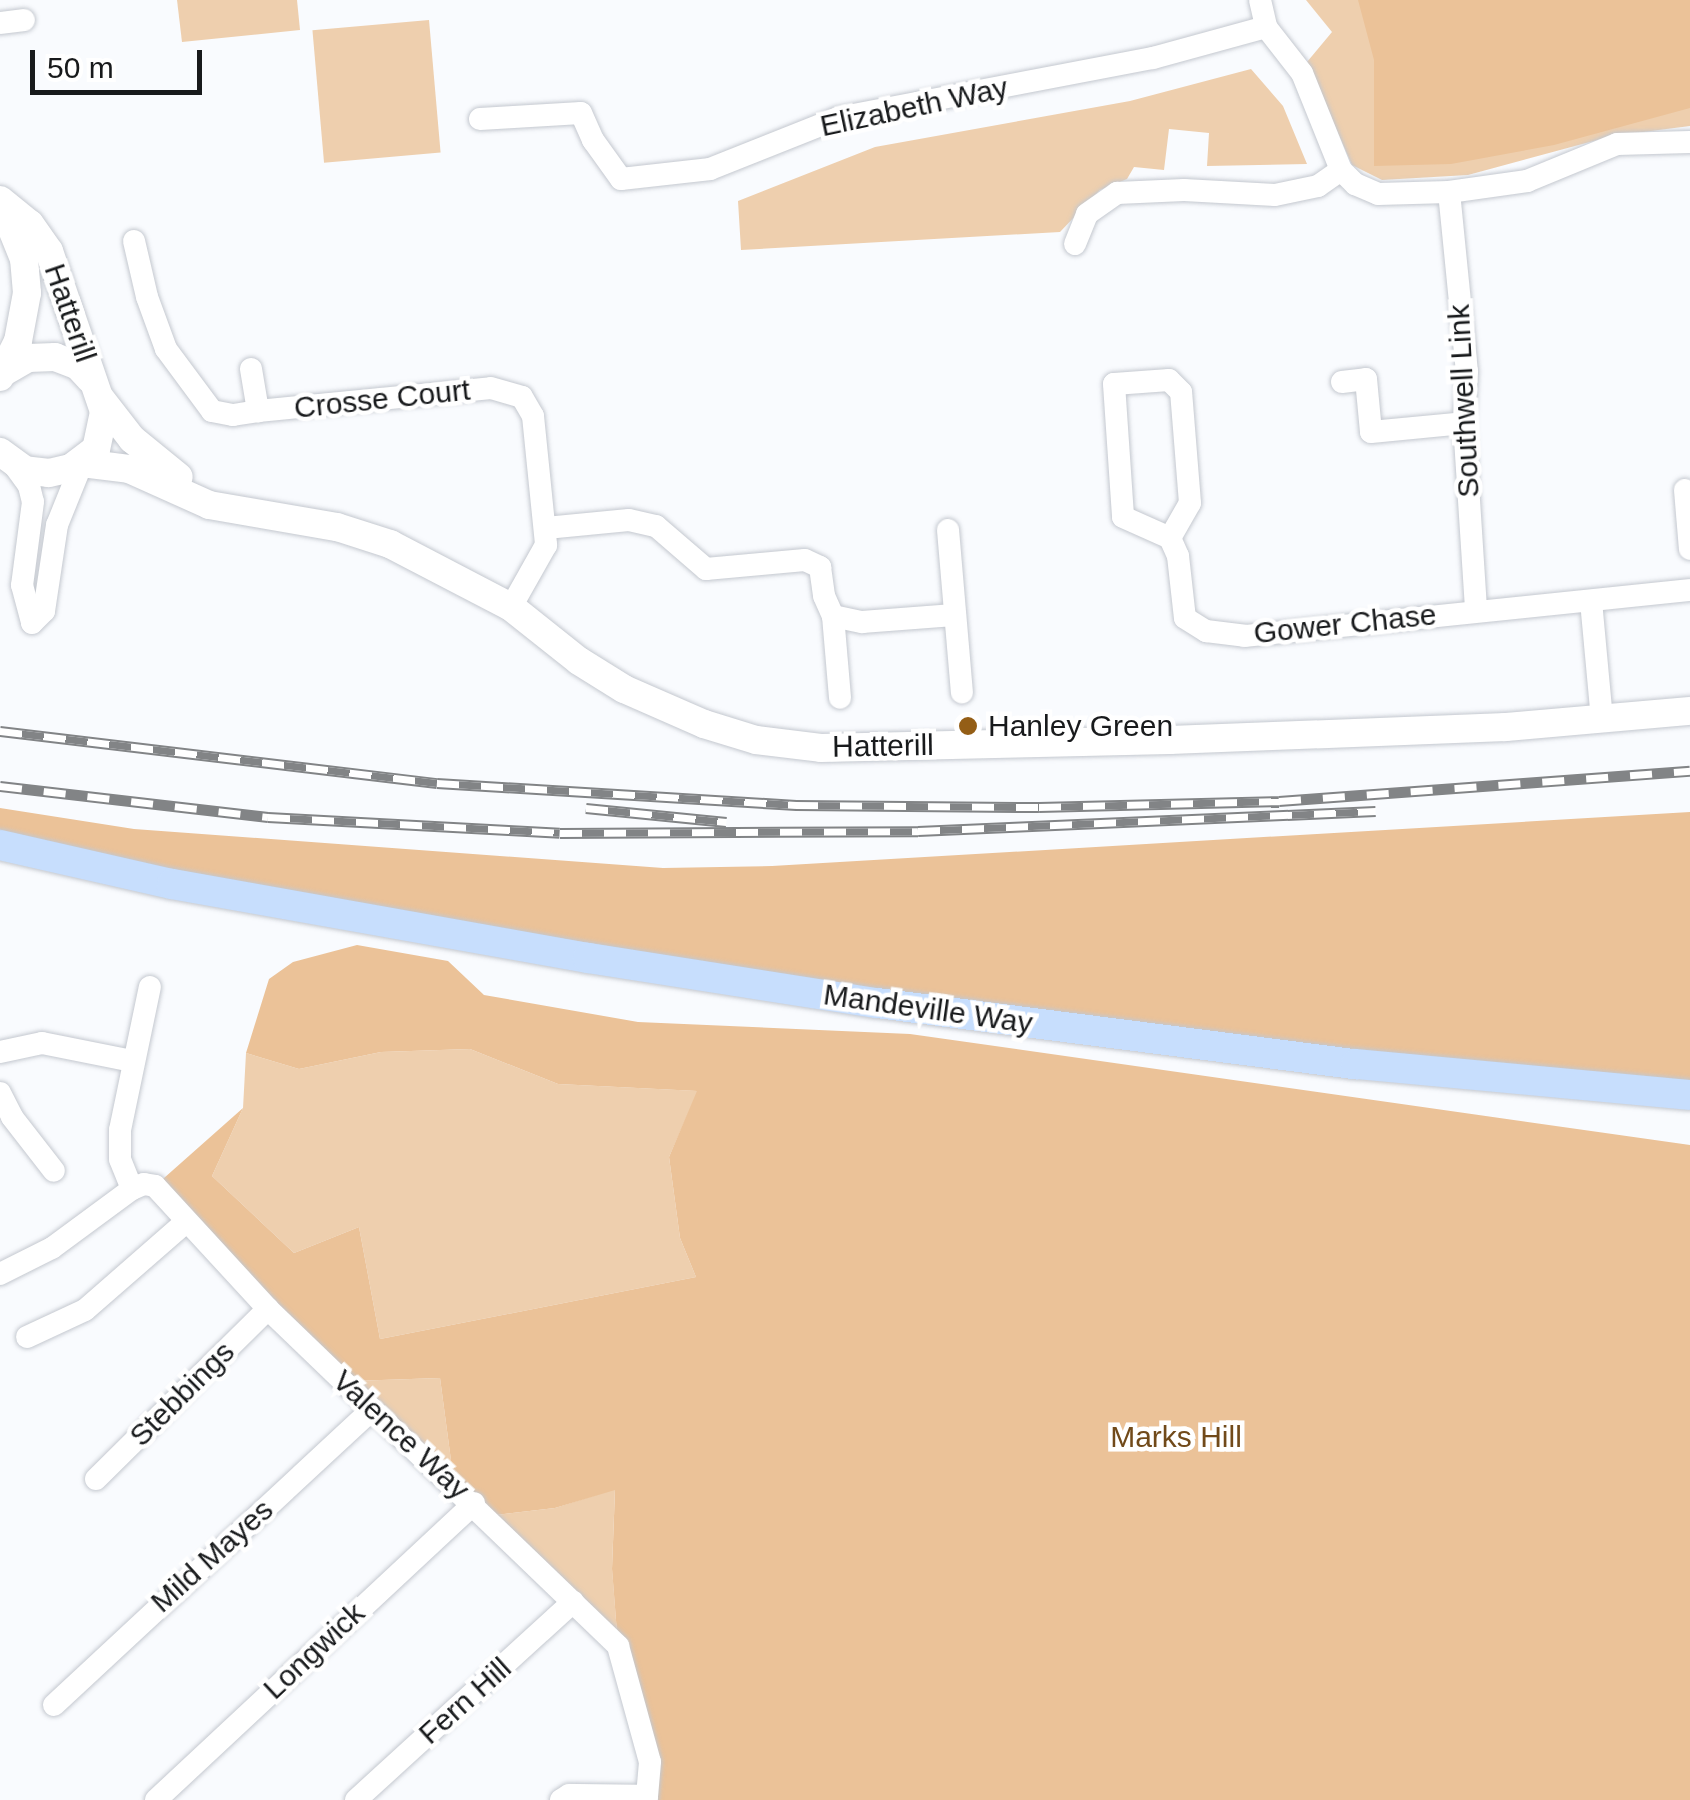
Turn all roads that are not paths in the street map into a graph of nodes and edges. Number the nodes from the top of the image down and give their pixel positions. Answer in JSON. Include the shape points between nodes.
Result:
{"nodes":[{"id":1,"x":1260,"y":0,"type":"edge"},
{"id":2,"x":1266,"y":27,"type":"junction"},
{"id":3,"x":480,"y":119,"type":"dead end"},
{"id":4,"x":1690,"y":142,"type":"edge"},
{"id":5,"x":1342,"y":170,"type":"junction"},
{"id":6,"x":1449,"y":192,"type":"junction"},
{"id":7,"x":0,"y":201,"type":"edge"},
{"id":8,"x":134,"y":242,"type":"dead end"},
{"id":9,"x":1075,"y":244,"type":"dead end"},
{"id":10,"x":252,"y":369,"type":"dead end"},
{"id":11,"x":2,"y":374,"type":"edge"},
{"id":12,"x":1342,"y":382,"type":"dead end"},
{"id":13,"x":98,"y":392,"type":"junction"},
{"id":14,"x":258,"y":411,"type":"junction"},
{"id":15,"x":1464,"y":424,"type":"junction"},
{"id":16,"x":4,"y":457,"type":"edge"},
{"id":17,"x":82,"y":463,"type":"junction"},
{"id":18,"x":1685,"y":490,"type":"dead end"},
{"id":19,"x":252,"y":511,"type":"junction"},
{"id":20,"x":546,"y":528,"type":"junction"},
{"id":21,"x":948,"y":530,"type":"dead end"},
{"id":22,"x":1170,"y":538,"type":"junction"},
{"id":23,"x":1690,"y":549,"type":"edge"},
{"id":24,"x":1690,"y":590,"type":"edge"},
{"id":25,"x":1592,"y":600,"type":"junction"},
{"id":26,"x":512,"y":607,"type":"junction"},
{"id":27,"x":1476,"y":611,"type":"junction"},
{"id":28,"x":954,"y":615,"type":"junction"},
{"id":29,"x":833,"y":616,"type":"junction"},
{"id":30,"x":962,"y":692,"type":"dead end"},
{"id":31,"x":840,"y":698,"type":"dead end"},
{"id":32,"x":1690,"y":710,"type":"edge"},
{"id":33,"x":1602,"y":720,"type":"junction"},
{"id":34,"x":0,"y":845,"type":"edge"},
{"id":35,"x":0,"y":867,"type":"edge"},
{"id":36,"x":172,"y":884,"type":"junction"},
{"id":37,"x":150,"y":987,"type":"dead end"},
{"id":38,"x":0,"y":1052,"type":"edge"},
{"id":39,"x":132,"y":1061,"type":"junction"},
{"id":40,"x":0,"y":1093,"type":"edge"},
{"id":41,"x":1690,"y":1094,"type":"edge"},
{"id":42,"x":54,"y":1170,"type":"dead end"},
{"id":43,"x":132,"y":1189,"type":"junction"},
{"id":44,"x":186,"y":1222,"type":"junction"},
{"id":45,"x":63,"y":1241,"type":"junction"},
{"id":46,"x":0,"y":1254,"type":"edge"},
{"id":47,"x":0,"y":1274,"type":"edge"},
{"id":48,"x":268,"y":1309,"type":"junction"},
{"id":49,"x":27,"y":1337,"type":"dead end"},
{"id":50,"x":372,"y":1410,"type":"junction"},
{"id":51,"x":96,"y":1479,"type":"dead end"},
{"id":52,"x":474,"y":1503,"type":"junction"},
{"id":53,"x":574,"y":1602,"type":"junction"},
{"id":54,"x":54,"y":1704,"type":"dead end"},
{"id":55,"x":647,"y":1798,"type":"edge"},
{"id":56,"x":156,"y":1800,"type":"edge"},
{"id":57,"x":356,"y":1800,"type":"edge"},
{"id":58,"x":562,"y":1800,"type":"edge"}],
"edges":[{"from":1,"to":2,"type":"street"},
{"from":2,"to":3,"type":"street","name":"Elizabeth Way","via":[[1153,58],[838,118],[710,168],[621,179],[582,114]]},
{"from":2,"to":5,"type":"street","via":[[1302,73]]},
{"from":4,"to":6,"type":"street","via":[[1617,144],[1527,181]]},
{"from":5,"to":6,"type":"street","via":[[1378,194]]},
{"from":5,"to":9,"type":"street","via":[[1318,186],[1275,195],[1117,193],[1088,214]]},
{"from":6,"to":15,"type":"street","name":"Southwell Link","via":[[1466,371]]},
{"from":7,"to":11,"type":"street","name":"Hatterill","via":[[26,276],[22,325]]},
{"from":7,"to":13,"type":"street","name":"Hatterill","via":[[30,224],[49,251]]},
{"from":8,"to":14,"type":"street","name":"Crosse Court","via":[[166,349],[212,411]]},
{"from":10,"to":14,"type":"street","name":"Crosse Court"},
{"from":11,"to":13,"type":"street","name":"Hatterill","via":[[28,358],[56,357],[78,366]]},
{"from":12,"to":15,"type":"street","via":[[1366,380],[1371,432]]},
{"from":13,"to":17,"type":"street","name":"Hatterill","via":[[102,433]]},
{"from":13,"to":19,"type":"street","name":"Hatterill","via":[[150,456],[199,490]]},
{"from":14,"to":20,"type":"street","name":"Crosse Court","via":[[507,390],[522,397],[533,416]]},
{"from":15,"to":27,"type":"street","name":"Southwell Link"},
{"from":16,"to":17,"type":"street","name":"Hatterill","via":[[49,473]]},
{"from":16,"to":17,"type":"street","via":[[29,486],[33,502],[22,585],[32,624],[44,611],[56,525]]},
{"from":17,"to":19,"type":"street","name":"Hatterill","via":[[129,469],[196,501]]},
{"from":18,"to":23,"type":"street"},
{"from":19,"to":26,"type":"street","name":"Hatterill","via":[[390,544]]},
{"from":20,"to":26,"type":"street","name":"Crosse Court","via":[[537,566]]},
{"from":20,"to":29,"type":"street","via":[[629,520],[656,526],[706,569],[804,560],[820,567]]},
{"from":21,"to":28,"type":"street"},
{"from":22,"to":22,"type":"street","via":[[1123,517],[1114,384],[1169,380],[1181,392],[1190,503]]},
{"from":22,"to":27,"type":"street","name":"Gower Chase","via":[[1185,618],[1206,632],[1246,636]]},
{"from":24,"to":25,"type":"street","name":"Gower Chase"},
{"from":25,"to":27,"type":"street","name":"Gower Chase"},
{"from":25,"to":33,"type":"street"},
{"from":26,"to":33,"type":"street","name":"Hatterill","via":[[579,661],[650,701],[756,740],[821,748]]},
{"from":28,"to":29,"type":"street","via":[[862,622]]},
{"from":28,"to":30,"type":"street"},
{"from":29,"to":31,"type":"street"},
{"from":32,"to":33,"type":"street","name":"Hatterill"},
{"from":34,"to":36,"type":"main road","name":"Mandeville Way"},
{"from":35,"to":36,"type":"main road","name":"Mandeville Way"},
{"from":36,"to":41,"type":"main road","name":"Mandeville Way","via":[[930,1010],[1337,1062]]},
{"from":37,"to":39,"type":"street"},
{"from":38,"to":39,"type":"street","via":[[42,1043]]},
{"from":39,"to":43,"type":"street","via":[[119,1145]]},
{"from":40,"to":42,"type":"street"},
{"from":43,"to":44,"type":"street","name":"Valence Way","via":[[156,1186]]},
{"from":43,"to":45,"type":"street"},
{"from":44,"to":48,"type":"street","name":"Valence Way"},
{"from":44,"to":49,"type":"street","via":[[85,1310]]},
{"from":45,"to":46,"type":"street"},
{"from":45,"to":47,"type":"street"},
{"from":48,"to":50,"type":"street","name":"Valence Way"},
{"from":48,"to":51,"type":"street","name":"Stebbings"},
{"from":50,"to":52,"type":"street","name":"Valence Way"},
{"from":50,"to":54,"type":"street","name":"Mild Mayes"},
{"from":52,"to":53,"type":"street","name":"Valence Way"},
{"from":52,"to":56,"type":"street","name":"Longwick"},
{"from":53,"to":55,"type":"street","name":"Valence Way","via":[[618,1646],[650,1762]]},
{"from":53,"to":57,"type":"street","name":"Fern Hill"},
{"from":55,"to":58,"type":"street"}]}
